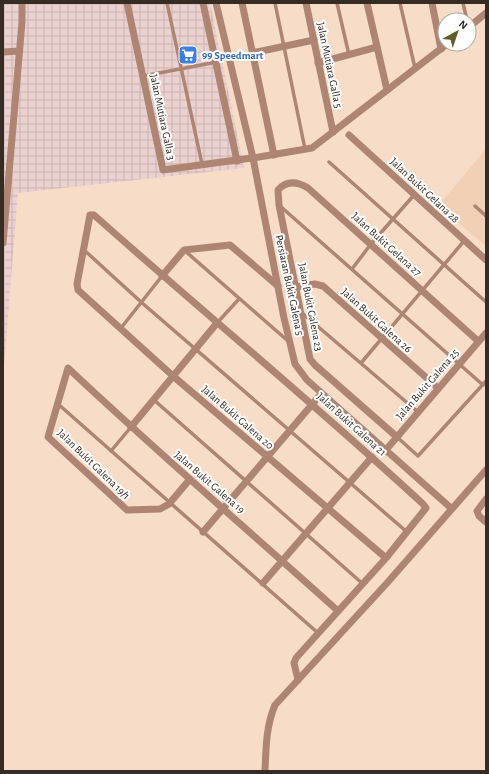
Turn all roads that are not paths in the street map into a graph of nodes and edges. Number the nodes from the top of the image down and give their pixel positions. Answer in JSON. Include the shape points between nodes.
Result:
{"nodes":[{"id":1,"x":22,"y":3,"type":"edge"},
{"id":2,"x":127,"y":3,"type":"edge"},
{"id":3,"x":167,"y":3,"type":"edge"},
{"id":4,"x":203,"y":3,"type":"edge"},
{"id":5,"x":216,"y":3,"type":"edge"},
{"id":6,"x":242,"y":3,"type":"edge"},
{"id":7,"x":275,"y":3,"type":"edge"},
{"id":8,"x":306,"y":3,"type":"edge"},
{"id":9,"x":337,"y":3,"type":"edge"},
{"id":10,"x":367,"y":3,"type":"edge"},
{"id":11,"x":400,"y":3,"type":"edge"},
{"id":12,"x":432,"y":3,"type":"edge"},
{"id":13,"x":486,"y":14,"type":"edge"},
{"id":14,"x":437,"y":21,"type":"edge"},
{"id":15,"x":477,"y":21,"type":"edge"},
{"id":16,"x":314,"y":40,"type":"junction"},
{"id":17,"x":284,"y":46,"type":"junction"},
{"id":18,"x":377,"y":47,"type":"junction"},
{"id":19,"x":19,"y":51,"type":"junction"},
{"id":20,"x":3,"y":52,"type":"edge"},
{"id":21,"x":437,"y":52,"type":"edge"},
{"id":22,"x":252,"y":53,"type":"junction"},
{"id":23,"x":349,"y":55,"type":"junction"},
{"id":24,"x":216,"y":62,"type":"junction"},
{"id":25,"x":318,"y":63,"type":"junction"},
{"id":26,"x":415,"y":69,"type":"junction"},
{"id":27,"x":181,"y":70,"type":"junction"},
{"id":28,"x":143,"y":76,"type":"junction"},
{"id":29,"x":387,"y":90,"type":"junction"},
{"id":30,"x":332,"y":132,"type":"junction"},
{"id":31,"x":349,"y":135,"type":"dead end"},
{"id":32,"x":305,"y":149,"type":"junction"},
{"id":33,"x":274,"y":155,"type":"junction"},
{"id":34,"x":254,"y":158,"type":"junction"},
{"id":35,"x":237,"y":161,"type":"junction"},
{"id":36,"x":329,"y":162,"type":"dead end"},
{"id":37,"x":202,"y":165,"type":"junction"},
{"id":38,"x":277,"y":193,"type":"joint"},
{"id":39,"x":414,"y":195,"type":"junction"},
{"id":40,"x":279,"y":205,"type":"junction"},
{"id":41,"x":475,"y":206,"type":"dead end"},
{"id":42,"x":486,"y":216,"type":"edge"},
{"id":43,"x":393,"y":219,"type":"junction"},
{"id":44,"x":464,"y":240,"type":"junction"},
{"id":45,"x":3,"y":243,"type":"edge"},
{"id":46,"x":371,"y":244,"type":"junction"},
{"id":47,"x":82,"y":248,"type":"junction"},
{"id":48,"x":184,"y":250,"type":"junction"},
{"id":49,"x":486,"y":260,"type":"edge"},
{"id":50,"x":444,"y":264,"type":"junction"},
{"id":51,"x":352,"y":269,"type":"junction"},
{"id":52,"x":162,"y":276,"type":"junction"},
{"id":53,"x":278,"y":286,"type":"junction"},
{"id":54,"x":296,"y":287,"type":"junction"},
{"id":55,"x":422,"y":290,"type":"junction"},
{"id":56,"x":239,"y":299,"type":"junction"},
{"id":57,"x":141,"y":302,"type":"junction"},
{"id":58,"x":486,"y":302,"type":"edge"},
{"id":59,"x":300,"y":311,"type":"junction"},
{"id":60,"x":402,"y":313,"type":"junction"},
{"id":61,"x":217,"y":323,"type":"junction"},
{"id":62,"x":120,"y":329,"type":"junction"},
{"id":63,"x":486,"y":333,"type":"edge"},
{"id":64,"x":381,"y":338,"type":"junction"},
{"id":65,"x":478,"y":341,"type":"junction"},
{"id":66,"x":290,"y":343,"type":"junction"},
{"id":67,"x":196,"y":349,"type":"junction"},
{"id":68,"x":360,"y":363,"type":"junction"},
{"id":69,"x":459,"y":364,"type":"junction"},
{"id":70,"x":68,"y":368,"type":"joint"},
{"id":71,"x":173,"y":376,"type":"junction"},
{"id":72,"x":486,"y":381,"type":"edge"},
{"id":73,"x":483,"y":385,"type":"junction"},
{"id":74,"x":438,"y":388,"type":"junction"},
{"id":75,"x":321,"y":394,"type":"junction"},
{"id":76,"x":154,"y":400,"type":"junction"},
{"id":77,"x":58,"y":404,"type":"junction"},
{"id":78,"x":313,"y":404,"type":"junction"},
{"id":79,"x":418,"y":412,"type":"junction"},
{"id":80,"x":131,"y":427,"type":"junction"},
{"id":81,"x":291,"y":430,"type":"junction"},
{"id":82,"x":397,"y":437,"type":"junction"},
{"id":83,"x":385,"y":451,"type":"junction"},
{"id":84,"x":111,"y":452,"type":"junction"},
{"id":85,"x":268,"y":457,"type":"junction"},
{"id":86,"x":372,"y":457,"type":"junction"},
{"id":87,"x":486,"y":470,"type":"edge"},
{"id":88,"x":190,"y":479,"type":"junction"},
{"id":89,"x":248,"y":482,"type":"junction"},
{"id":90,"x":350,"y":482,"type":"junction"},
{"id":91,"x":486,"y":499,"type":"edge"},
{"id":92,"x":169,"y":504,"type":"junction"},
{"id":93,"x":224,"y":508,"type":"junction"},
{"id":94,"x":451,"y":508,"type":"junction"},
{"id":95,"x":327,"y":509,"type":"junction"},
{"id":96,"x":486,"y":522,"type":"edge"},
{"id":97,"x":203,"y":532,"type":"junction"},
{"id":98,"x":408,"y":532,"type":"junction"},
{"id":99,"x":306,"y":533,"type":"junction"},
{"id":100,"x":386,"y":558,"type":"junction"},
{"id":101,"x":281,"y":560,"type":"junction"},
{"id":102,"x":263,"y":583,"type":"junction"},
{"id":103,"x":363,"y":584,"type":"junction"},
{"id":104,"x":338,"y":611,"type":"junction"},
{"id":105,"x":318,"y":633,"type":"junction"},
{"id":106,"x":298,"y":680,"type":"junction"},
{"id":107,"x":265,"y":771,"type":"edge"}],
"edges":[{"from":1,"to":19,"type":"street"},
{"from":2,"to":28,"type":"street","name":"Jalan Mutiara Galla 3"},
{"from":3,"to":27,"type":"lane"},
{"from":4,"to":24,"type":"street"},
{"from":5,"to":34,"type":"street","name":"Persiaran Bukit Galena 5"},
{"from":6,"to":22,"type":"street"},
{"from":7,"to":17,"type":"lane"},
{"from":8,"to":16,"type":"street","name":"Jalan Mutiara Galla 5"},
{"from":9,"to":23,"type":"lane"},
{"from":10,"to":18,"type":"street"},
{"from":11,"to":26,"type":"lane"},
{"from":12,"to":14,"type":"street"},
{"from":13,"to":15,"type":"street"},
{"from":16,"to":17,"type":"street"},
{"from":16,"to":25,"type":"street","name":"Jalan Mutiara Galla 5"},
{"from":17,"to":22,"type":"street"},
{"from":17,"to":32,"type":"lane"},
{"from":18,"to":23,"type":"street"},
{"from":18,"to":29,"type":"street"},
{"from":19,"to":20,"type":"street"},
{"from":19,"to":45,"type":"street"},
{"from":21,"to":26,"type":"street","name":"Jalan Mutiara Galla 3"},
{"from":22,"to":33,"type":"street"},
{"from":23,"to":25,"type":"street"},
{"from":24,"to":27,"type":"lane"},
{"from":24,"to":35,"type":"street"},
{"from":25,"to":30,"type":"street","name":"Jalan Mutiara Galla 5"},
{"from":26,"to":29,"type":"street","name":"Jalan Mutiara Galla 3"},
{"from":27,"to":28,"type":"lane"},
{"from":27,"to":37,"type":"lane"},
{"from":28,"to":37,"type":"street","name":"Jalan Mutiara Galla 3","via":[[163,170]]},
{"from":29,"to":30,"type":"street","name":"Jalan Mutiara Galla 3"},
{"from":30,"to":32,"type":"street","name":"Jalan Mutiara Galla 3","via":[[312,148]]},
{"from":31,"to":39,"type":"street","name":"Jalan Bukit Gelana 28"},
{"from":32,"to":33,"type":"street","name":"Jalan Mutiara Galla 3"},
{"from":33,"to":34,"type":"street","name":"Jalan Mutiara Galla 3"},
{"from":34,"to":35,"type":"street","name":"Jalan Mutiara Galla 3"},
{"from":34,"to":53,"type":"street","name":"Persiaran Bukit Galena 5"},
{"from":35,"to":37,"type":"street","name":"Jalan Mutiara Galla 3"},
{"from":36,"to":43,"type":"lane"},
{"from":38,"to":40,"type":"street","name":"Jalan Bukit Galena 23"},
{"from":38,"to":46,"type":"street","name":"Jalan Bukit Gelana 27","via":[[286,184],[301,184]]},
{"from":39,"to":43,"type":"lane"},
{"from":39,"to":44,"type":"street","name":"Jalan Bukit Gelana 28"},
{"from":40,"to":51,"type":"lane"},
{"from":40,"to":54,"type":"street","name":"Jalan Bukit Galena 23"},
{"from":41,"to":42,"type":"lane"},
{"from":43,"to":46,"type":"lane"},
{"from":43,"to":50,"type":"lane"},
{"from":44,"to":49,"type":"street","name":"Jalan Bukit Gelana 28"},
{"from":44,"to":50,"type":"lane"},
{"from":46,"to":51,"type":"lane"},
{"from":46,"to":55,"type":"street","name":"Jalan Bukit Gelana 27"},
{"from":47,"to":52,"type":"street","name":"Jalan Bukit Galena 21","via":[[89,217],[94,215]]},
{"from":47,"to":57,"type":"lane"},
{"from":47,"to":62,"type":"street","name":"Jalan Bukit Galena 20","via":[[78,290]]},
{"from":48,"to":52,"type":"street"},
{"from":48,"to":53,"type":"street","via":[[230,245]]},
{"from":48,"to":56,"type":"lane"},
{"from":50,"to":55,"type":"lane"},
{"from":50,"to":58,"type":"lane"},
{"from":51,"to":60,"type":"lane"},
{"from":52,"to":57,"type":"lane"},
{"from":52,"to":61,"type":"street","name":"Jalan Bukit Galena 21"},
{"from":53,"to":66,"type":"street","name":"Persiaran Bukit Galena 5"},
{"from":54,"to":59,"type":"street","name":"Jalan Bukit Galena 23"},
{"from":54,"to":64,"type":"street","name":"Jalan Bukit Galena 26","via":[[315,284],[323,286]]},
{"from":55,"to":60,"type":"lane"},
{"from":55,"to":65,"type":"street","name":"Jalan Bukit Gelana 27"},
{"from":56,"to":61,"type":"lane"},
{"from":56,"to":66,"type":"lane"},
{"from":57,"to":62,"type":"lane"},
{"from":57,"to":67,"type":"lane"},
{"from":59,"to":68,"type":"lane"},
{"from":59,"to":82,"type":"street","name":"Jalan Bukit Galena 23","via":[[308,354],[315,365]]},
{"from":60,"to":64,"type":"lane"},
{"from":60,"to":69,"type":"lane"},
{"from":61,"to":67,"type":"street"},
{"from":61,"to":78,"type":"street","name":"Jalan Bukit Galena 21"},
{"from":62,"to":71,"type":"street","name":"Jalan Bukit Galena 20"},
{"from":63,"to":65,"type":"street","name":"Jalan Bukit Galena 25"},
{"from":64,"to":68,"type":"lane"},
{"from":64,"to":74,"type":"street","name":"Jalan Bukit Galena 26"},
{"from":65,"to":69,"type":"street","name":"Jalan Bukit Galena 25"},
{"from":66,"to":75,"type":"street","name":"Persiaran Bukit Galena 5","via":[[295,364]]},
{"from":67,"to":71,"type":"street"},
{"from":67,"to":81,"type":"lane"},
{"from":68,"to":79,"type":"lane"},
{"from":69,"to":73,"type":"lane"},
{"from":69,"to":74,"type":"street","name":"Jalan Bukit Galena 25"},
{"from":70,"to":77,"type":"street","name":"Jalan Bukit Galena 19/1"},
{"from":70,"to":80,"type":"street","name":"Jalan Bukit Galena 19"},
{"from":71,"to":76,"type":"street"},
{"from":71,"to":85,"type":"street","name":"Jalan Bukit Galena 20"},
{"from":72,"to":73,"type":"lane"},
{"from":73,"to":82,"type":"lane","via":[[418,456]]},
{"from":74,"to":79,"type":"street","name":"Jalan Bukit Galena 25"},
{"from":75,"to":78,"type":"street"},
{"from":75,"to":83,"type":"street","name":"Persiaran Bukit Galena 5"},
{"from":76,"to":80,"type":"street"},
{"from":76,"to":89,"type":"lane"},
{"from":77,"to":84,"type":"lane"},
{"from":77,"to":92,"type":"street","name":"Jalan Bukit Galena 19/1","via":[[48,437],[127,510],[160,509]]},
{"from":78,"to":81,"type":"street"},
{"from":78,"to":86,"type":"street","name":"Jalan Bukit Galena 21"},
{"from":79,"to":82,"type":"street","name":"Jalan Bukit Galena 25"},
{"from":80,"to":84,"type":"lane"},
{"from":80,"to":88,"type":"street","name":"Jalan Bukit Galena 19"},
{"from":81,"to":85,"type":"street"},
{"from":81,"to":90,"type":"lane"},
{"from":82,"to":83,"type":"street","name":"Jalan Bukit Galena 25"},
{"from":83,"to":94,"type":"street","name":"Persiaran Bukit Galena 5"},
{"from":84,"to":92,"type":"lane"},
{"from":85,"to":89,"type":"street"},
{"from":85,"to":95,"type":"street","name":"Jalan Bukit Galena 20"},
{"from":86,"to":90,"type":"street"},
{"from":86,"to":98,"type":"street","name":"Jalan Bukit Galena 21","via":[[426,508]]},
{"from":87,"to":94,"type":"street"},
{"from":88,"to":92,"type":"street"},
{"from":88,"to":93,"type":"street","name":"Jalan Bukit Galena 19"},
{"from":89,"to":93,"type":"street"},
{"from":89,"to":99,"type":"lane"},
{"from":90,"to":95,"type":"street"},
{"from":90,"to":98,"type":"lane"},
{"from":91,"to":96,"type":"street","via":[[477,511]]},
{"from":92,"to":97,"type":"lane"},
{"from":93,"to":97,"type":"street"},
{"from":93,"to":101,"type":"street","name":"Jalan Bukit Galena 19"},
{"from":94,"to":106,"type":"street","via":[[387,584]]},
{"from":95,"to":99,"type":"street"},
{"from":95,"to":100,"type":"street","name":"Jalan Bukit Galena 20"},
{"from":97,"to":102,"type":"lane"},
{"from":98,"to":100,"type":"street","name":"Jalan Bukit Galena 21"},
{"from":99,"to":101,"type":"street"},
{"from":99,"to":103,"type":"lane"},
{"from":100,"to":103,"type":"street","name":"Jalan Bukit Galena 21"},
{"from":101,"to":102,"type":"street"},
{"from":101,"to":104,"type":"street","name":"Jalan Bukit Galena 19"},
{"from":102,"to":105,"type":"lane"},
{"from":103,"to":104,"type":"street","name":"Jalan Bukit Galena 21"},
{"from":104,"to":105,"type":"street","name":"Jalan Bukit Galena 21"},
{"from":105,"to":106,"type":"street","name":"Jalan Bukit Galena 21","via":[[295,661]]},
{"from":106,"to":107,"type":"street","via":[[275,705],[270,716]]}]}
